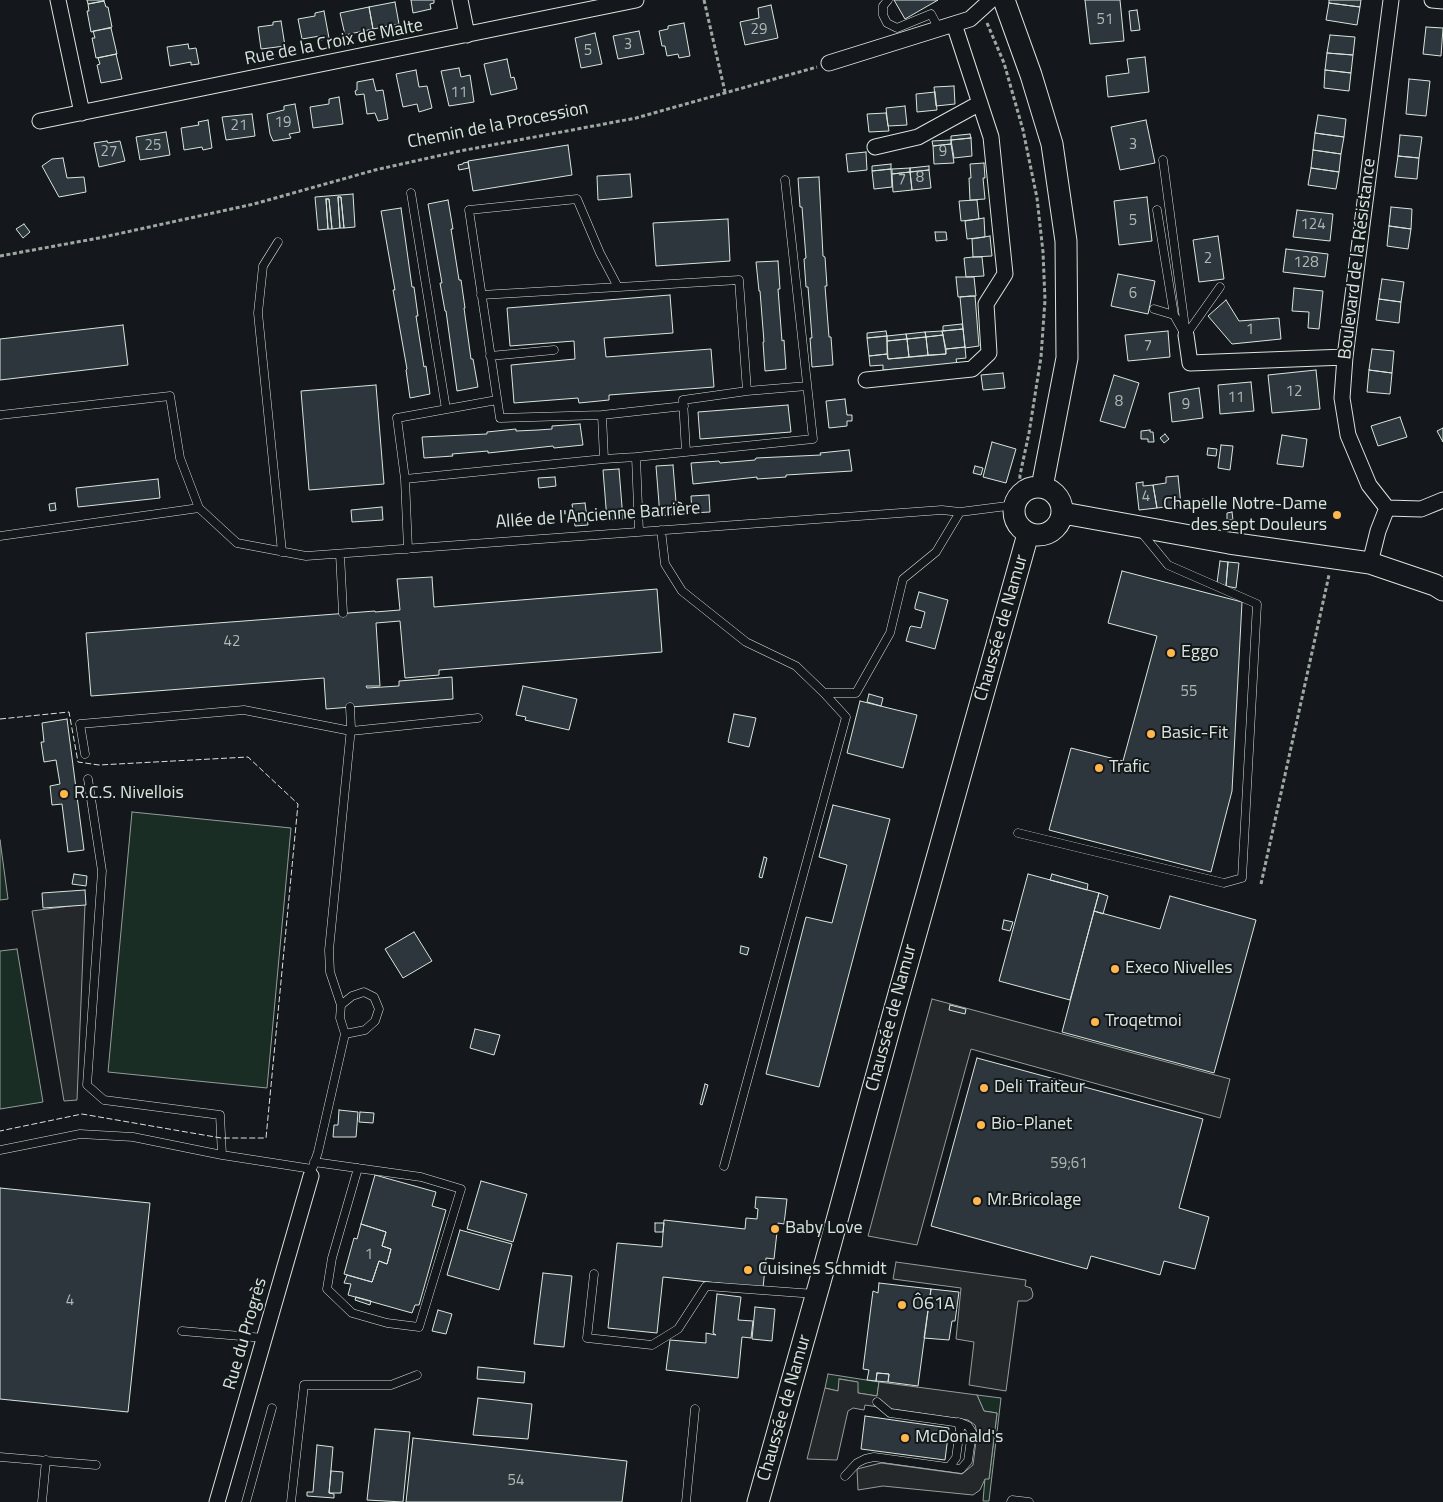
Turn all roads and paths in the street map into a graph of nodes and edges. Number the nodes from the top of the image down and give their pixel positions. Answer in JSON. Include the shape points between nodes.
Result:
{"nodes":[{"id":1,"x":58,"y":0,"type":"edge"},
{"id":2,"x":460,"y":0,"type":"edge"},
{"id":3,"x":636,"y":0,"type":"edge"},
{"id":4,"x":704,"y":0,"type":"edge"},
{"id":5,"x":888,"y":0,"type":"edge"},
{"id":6,"x":1391,"y":0,"type":"edge"},
{"id":7,"x":1432,"y":0,"type":"edge"},
{"id":8,"x":1443,"y":1,"type":"edge"},
{"id":9,"x":998,"y":3,"type":"edge"},
{"id":10,"x":954,"y":24,"type":"junction"},
{"id":11,"x":939,"y":29,"type":"junction"},
{"id":12,"x":466,"y":35,"type":"junction"},
{"id":13,"x":830,"y":63,"type":"joint"},
{"id":14,"x":725,"y":92,"type":"junction"},
{"id":15,"x":980,"y":103,"type":"junction"},
{"id":16,"x":82,"y":113,"type":"junction"},
{"id":17,"x":40,"y":121,"type":"dead end"},
{"id":18,"x":875,"y":147,"type":"dead end"},
{"id":19,"x":1162,"y":160,"type":"dead end"},
{"id":20,"x":785,"y":180,"type":"dead end"},
{"id":21,"x":411,"y":193,"type":"dead end"},
{"id":22,"x":1157,"y":210,"type":"dead end"},
{"id":23,"x":278,"y":242,"type":"dead end"},
{"id":24,"x":0,"y":256,"type":"edge"},
{"id":25,"x":618,"y":287,"type":"junction"},
{"id":26,"x":1220,"y":287,"type":"dead end"},
{"id":27,"x":481,"y":295,"type":"junction"},
{"id":28,"x":1154,"y":309,"type":"dead end"},
{"id":29,"x":1174,"y":315,"type":"junction"},
{"id":30,"x":1186,"y":335,"type":"junction"},
{"id":31,"x":554,"y":350,"type":"dead end"},
{"id":32,"x":490,"y":356,"type":"junction"},
{"id":33,"x":1345,"y":356,"type":"junction"},
{"id":34,"x":866,"y":380,"type":"dead end"},
{"id":35,"x":807,"y":386,"type":"junction"},
{"id":36,"x":747,"y":391,"type":"junction"},
{"id":37,"x":497,"y":400,"type":"junction"},
{"id":38,"x":684,"y":406,"type":"junction"},
{"id":39,"x":446,"y":409,"type":"junction"},
{"id":40,"x":0,"y":415,"type":"edge"},
{"id":41,"x":602,"y":415,"type":"junction"},
{"id":42,"x":686,"y":452,"type":"junction"},
{"id":43,"x":636,"y":457,"type":"junction"},
{"id":44,"x":604,"y":458,"type":"junction"},
{"id":45,"x":405,"y":479,"type":"junction"},
{"id":46,"x":1042,"y":487,"type":"junction"},
{"id":47,"x":1443,"y":500,"type":"edge"},
{"id":48,"x":1017,"y":501,"type":"junction"},
{"id":49,"x":199,"y":508,"type":"junction"},
{"id":50,"x":1387,"y":508,"type":"junction"},
{"id":51,"x":960,"y":512,"type":"junction"},
{"id":52,"x":1063,"y":513,"type":"junction"},
{"id":53,"x":1136,"y":526,"type":"junction"},
{"id":54,"x":661,"y":530,"type":"junction"},
{"id":55,"x":639,"y":532,"type":"junction"},
{"id":56,"x":1028,"y":534,"type":"junction"},
{"id":57,"x":0,"y":536,"type":"edge"},
{"id":58,"x":408,"y":549,"type":"junction"},
{"id":59,"x":282,"y":552,"type":"junction"},
{"id":60,"x":340,"y":554,"type":"junction"},
{"id":61,"x":1332,"y":557,"type":"junction"},
{"id":62,"x":1370,"y":563,"type":"junction"},
{"id":63,"x":1443,"y":590,"type":"edge"},
{"id":64,"x":344,"y":613,"type":"dead end"},
{"id":65,"x":824,"y":693,"type":"junction"},
{"id":66,"x":350,"y":707,"type":"dead end"},
{"id":67,"x":478,"y":718,"type":"dead end"},
{"id":68,"x":351,"y":731,"type":"junction"},
{"id":69,"x":85,"y":754,"type":"dead end"},
{"id":70,"x":88,"y":779,"type":"dead end"},
{"id":71,"x":1018,"y":833,"type":"dead end"},
{"id":72,"x":1261,"y":884,"type":"dead end"},
{"id":73,"x":341,"y":1004,"type":"junction"},
{"id":74,"x":345,"y":1034,"type":"junction"},
{"id":75,"x":0,"y":1150,"type":"edge"},
{"id":76,"x":222,"y":1155,"type":"junction"},
{"id":77,"x":724,"y":1166,"type":"dead end"},
{"id":78,"x":358,"y":1168,"type":"junction"},
{"id":79,"x":312,"y":1169,"type":"junction"},
{"id":80,"x":594,"y":1274,"type":"dead end"},
{"id":81,"x":817,"y":1294,"type":"junction"},
{"id":82,"x":182,"y":1331,"type":"dead end"},
{"id":83,"x":264,"y":1338,"type":"junction"},
{"id":84,"x":417,"y":1375,"type":"dead end"},
{"id":85,"x":877,"y":1402,"type":"dead end"},
{"id":86,"x":272,"y":1408,"type":"dead end"},
{"id":87,"x":695,"y":1409,"type":"dead end"},
{"id":88,"x":958,"y":1422,"type":"junction"},
{"id":89,"x":0,"y":1456,"type":"edge"},
{"id":90,"x":46,"y":1460,"type":"junction"},
{"id":91,"x":96,"y":1465,"type":"dead end"},
{"id":92,"x":949,"y":1467,"type":"junction"},
{"id":93,"x":844,"y":1476,"type":"dead end"},
{"id":94,"x":42,"y":1502,"type":"edge"},
{"id":95,"x":217,"y":1502,"type":"edge"},
{"id":96,"x":246,"y":1502,"type":"edge"},
{"id":97,"x":291,"y":1502,"type":"edge"},
{"id":98,"x":686,"y":1502,"type":"edge"},
{"id":99,"x":758,"y":1502,"type":"edge"},
{"id":100,"x":1011,"y":1502,"type":"edge"},
{"id":101,"x":1029,"y":1502,"type":"edge"}],
"edges":[{"from":1,"to":16,"type":"street"},
{"from":2,"to":12,"type":"street"},
{"from":3,"to":12,"type":"street","name":"Rue de la Croix de Malte"},
{"from":4,"to":14,"type":"path"},
{"from":5,"to":11,"type":"lane","via":[[883,6],[887,23],[898,28],[932,14]]},
{"from":6,"to":33,"type":"street","name":"Boulevard de la Résistance"},
{"from":7,"to":8,"type":"street"},
{"from":9,"to":10,"type":"street"},
{"from":9,"to":46,"type":"main road","via":[[1031,75],[1052,144],[1066,241],[1067,358]]},
{"from":9,"to":48,"type":"path","via":[[1004,63],[1037,198],[1045,300],[1041,357]]},
{"from":10,"to":11,"type":"street"},
{"from":10,"to":15,"type":"street"},
{"from":11,"to":13,"type":"street"},
{"from":12,"to":16,"type":"street","name":"Rue de la Croix de Malte"},
{"from":13,"to":14,"type":"path","name":"Chemin de la Procession"},
{"from":14,"to":24,"type":"path","name":"Chemin de la Procession","via":[[636,118],[460,151],[375,170],[254,204]]},
{"from":15,"to":18,"type":"street","via":[[918,137]]},
{"from":15,"to":34,"type":"street","via":[[991,137],[1005,274],[986,304],[989,353],[972,369]]},
{"from":16,"to":17,"type":"street","name":"Rue de la Croix de Malte"},
{"from":19,"to":30,"type":"lane"},
{"from":20,"to":35,"type":"lane"},
{"from":21,"to":39,"type":"lane"},
{"from":22,"to":29,"type":"lane"},
{"from":23,"to":59,"type":"lane","via":[[263,266],[258,313]]},
{"from":25,"to":27,"type":"lane"},
{"from":25,"to":27,"type":"lane","via":[[577,198],[469,210]]},
{"from":25,"to":36,"type":"lane","via":[[739,280]]},
{"from":26,"to":30,"type":"lane"},
{"from":27,"to":32,"type":"lane"},
{"from":28,"to":29,"type":"lane"},
{"from":29,"to":30,"type":"lane"},
{"from":30,"to":33,"type":"street","via":[[1190,363]]},
{"from":31,"to":32,"type":"lane"},
{"from":32,"to":37,"type":"lane"},
{"from":33,"to":50,"type":"street","name":"Boulevard de la Résistance","via":[[1342,398],[1348,434],[1369,485]]},
{"from":35,"to":36,"type":"lane"},
{"from":35,"to":42,"type":"lane","via":[[813,439]]},
{"from":36,"to":38,"type":"lane","via":[[684,400]]},
{"from":37,"to":39,"type":"lane"},
{"from":37,"to":41,"type":"lane","via":[[500,418]]},
{"from":38,"to":41,"type":"lane"},
{"from":38,"to":42,"type":"lane"},
{"from":39,"to":45,"type":"lane","via":[[397,418]]},
{"from":40,"to":49,"type":"lane","name":"Allée de l'Ancienne Barrière","via":[[170,396],[180,458]]},
{"from":41,"to":44,"type":"lane"},
{"from":42,"to":43,"type":"lane"},
{"from":43,"to":44,"type":"lane"},
{"from":43,"to":55,"type":"lane"},
{"from":44,"to":45,"type":"lane"},
{"from":45,"to":58,"type":"lane"},
{"from":46,"to":48,"type":"main road","via":[[1029,489]]},
{"from":46,"to":52,"type":"main road","via":[[1053,492]]},
{"from":47,"to":50,"type":"street","via":[[1420,509]]},
{"from":48,"to":51,"type":"lane","name":"Allée de l'Ancienne Barrière","via":[[1008,506]]},
{"from":48,"to":56,"type":"main road","via":[[1015,518]]},
{"from":49,"to":57,"type":"lane"},
{"from":49,"to":59,"type":"lane","name":"Allée de l'Ancienne Barrière","via":[[237,544]]},
{"from":50,"to":62,"type":"street"},
{"from":51,"to":54,"type":"lane","name":"Allée de l'Ancienne Barrière","via":[[942,510]]},
{"from":51,"to":65,"type":"lane","via":[[936,552],[902,579],[890,632],[856,693]]},
{"from":52,"to":53,"type":"main road"},
{"from":52,"to":56,"type":"main road","via":[[1051,532],[1040,536]]},
{"from":53,"to":61,"type":"main road"},
{"from":53,"to":71,"type":"lane","via":[[1168,565],[1257,604],[1242,878],[1224,883]]},
{"from":54,"to":55,"type":"lane","name":"Allée de l'Ancienne Barrière"},
{"from":54,"to":65,"type":"lane","via":[[665,564],[682,591],[746,642],[796,666]]},
{"from":55,"to":58,"type":"lane","name":"Allée de l'Ancienne Barrière"},
{"from":56,"to":81,"type":"main road","name":"Chaussée de Namur"},
{"from":58,"to":60,"type":"lane","name":"Allée de l'Ancienne Barrière"},
{"from":59,"to":60,"type":"lane","name":"Allée de l'Ancienne Barrière","via":[[306,556]]},
{"from":60,"to":64,"type":"lane"},
{"from":61,"to":62,"type":"main road"},
{"from":61,"to":72,"type":"path"},
{"from":62,"to":63,"type":"main road"},
{"from":65,"to":77,"type":"lane","via":[[846,717]]},
{"from":66,"to":68,"type":"lane"},
{"from":67,"to":68,"type":"lane"},
{"from":68,"to":69,"type":"lane","via":[[244,710],[215,712],[80,724]]},
{"from":68,"to":73,"type":"lane","via":[[329,950],[330,972]]},
{"from":70,"to":76,"type":"lane","via":[[102,871],[87,1085],[104,1100],[220,1115]]},
{"from":73,"to":74,"type":"lane","via":[[340,1018]]},
{"from":73,"to":74,"type":"lane","via":[[364,992],[374,997],[379,1010],[374,1022],[365,1030]]},
{"from":74,"to":79,"type":"lane"},
{"from":75,"to":76,"type":"lane","via":[[80,1134],[133,1137]]},
{"from":76,"to":79,"type":"lane"},
{"from":78,"to":78,"type":"lane","via":[[332,1258],[327,1289],[352,1312],[387,1323],[419,1327],[461,1189],[421,1177]]},
{"from":78,"to":79,"type":"lane"},
{"from":79,"to":83,"type":"street","name":"Rue du Progrès"},
{"from":80,"to":81,"type":"lane","via":[[587,1338],[652,1345],[678,1329],[706,1286]]},
{"from":81,"to":99,"type":"main road","name":"Chaussée de Namur"},
{"from":82,"to":83,"type":"lane"},
{"from":83,"to":95,"type":"street","name":"Rue du Progrès"},
{"from":84,"to":97,"type":"lane","via":[[391,1385],[304,1385]]},
{"from":85,"to":88,"type":"lane","via":[[890,1414]]},
{"from":86,"to":96,"type":"lane"},
{"from":87,"to":98,"type":"lane"},
{"from":88,"to":92,"type":"lane","via":[[956,1458]]},
{"from":88,"to":92,"type":"lane","via":[[968,1426],[972,1432],[968,1461],[961,1469]]},
{"from":89,"to":90,"type":"lane"},
{"from":90,"to":91,"type":"lane"},
{"from":90,"to":94,"type":"lane"},
{"from":92,"to":93,"type":"lane","via":[[874,1457],[857,1463]]},
{"from":100,"to":101,"type":"lane"}]}
